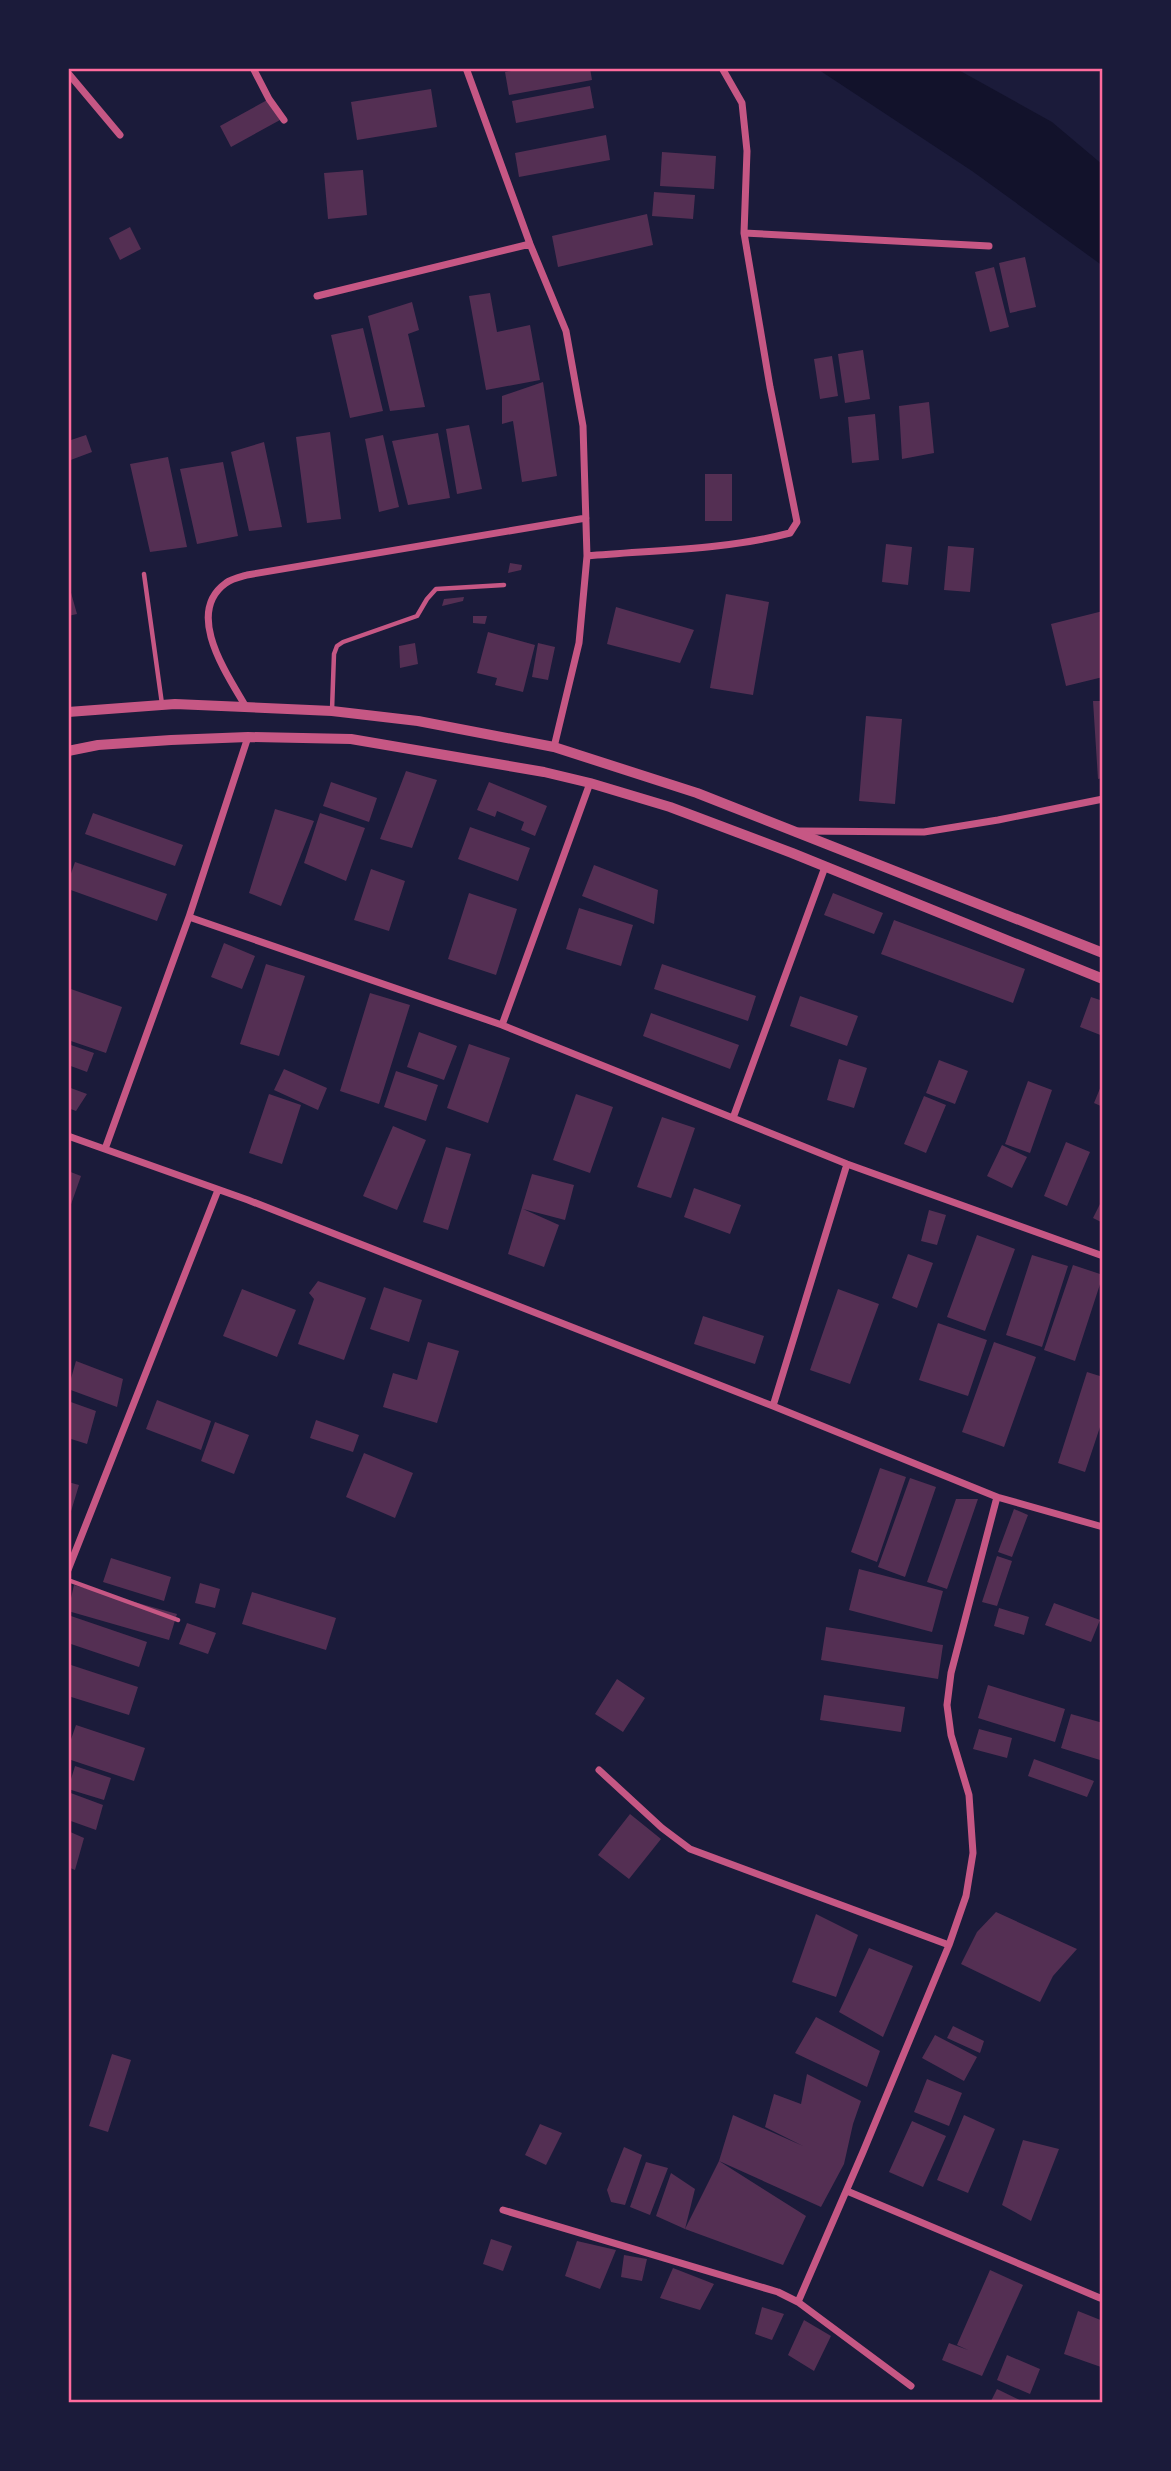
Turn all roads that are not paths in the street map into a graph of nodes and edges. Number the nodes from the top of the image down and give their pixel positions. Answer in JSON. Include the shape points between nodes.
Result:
{"nodes":[{"id":1,"x":253,"y":68,"type":"edge"},
{"id":2,"x":466,"y":68,"type":"edge"},
{"id":3,"x":722,"y":68,"type":"edge"},
{"id":4,"x":68,"y":73,"type":"edge"},
{"id":5,"x":284,"y":120,"type":"dead end"},
{"id":6,"x":120,"y":135,"type":"dead end"},
{"id":7,"x":744,"y":233,"type":"junction"},
{"id":8,"x":530,"y":244,"type":"junction"},
{"id":9,"x":989,"y":246,"type":"dead end"},
{"id":10,"x":317,"y":296,"type":"dead end"},
{"id":11,"x":586,"y":518,"type":"junction"},
{"id":12,"x":587,"y":556,"type":"junction"},
{"id":13,"x":144,"y":574,"type":"dead end"},
{"id":14,"x":504,"y":586,"type":"dead end"},
{"id":15,"x":162,"y":705,"type":"junction"},
{"id":16,"x":246,"y":707,"type":"junction"},
{"id":17,"x":332,"y":711,"type":"junction"},
{"id":18,"x":68,"y":712,"type":"edge"},
{"id":19,"x":247,"y":737,"type":"junction"},
{"id":20,"x":554,"y":747,"type":"junction"},
{"id":21,"x":68,"y":751,"type":"edge"},
{"id":22,"x":590,"y":783,"type":"junction"},
{"id":23,"x":1103,"y":799,"type":"edge"},
{"id":24,"x":796,"y":830,"type":"junction"},
{"id":25,"x":825,"y":867,"type":"junction"},
{"id":26,"x":189,"y":917,"type":"junction"},
{"id":27,"x":1103,"y":953,"type":"edge"},
{"id":28,"x":1103,"y":979,"type":"edge"},
{"id":29,"x":502,"y":1025,"type":"junction"},
{"id":30,"x":733,"y":1118,"type":"junction"},
{"id":31,"x":68,"y":1136,"type":"edge"},
{"id":32,"x":105,"y":1149,"type":"junction"},
{"id":33,"x":847,"y":1164,"type":"junction"},
{"id":34,"x":218,"y":1190,"type":"junction"},
{"id":35,"x":1103,"y":1256,"type":"edge"},
{"id":36,"x":773,"y":1406,"type":"junction"},
{"id":37,"x":997,"y":1497,"type":"junction"},
{"id":38,"x":1103,"y":1527,"type":"edge"},
{"id":39,"x":68,"y":1570,"type":"edge"},
{"id":40,"x":68,"y":1580,"type":"edge"},
{"id":41,"x":178,"y":1620,"type":"dead end"},
{"id":42,"x":599,"y":1770,"type":"dead end"},
{"id":43,"x":949,"y":1945,"type":"junction"},
{"id":44,"x":847,"y":2190,"type":"junction"},
{"id":45,"x":503,"y":2210,"type":"dead end"},
{"id":46,"x":1100,"y":2298,"type":"dead end"},
{"id":47,"x":798,"y":2302,"type":"junction"},
{"id":48,"x":911,"y":2386,"type":"dead end"}],
"edges":[{"from":1,"to":5,"type":"street"},
{"from":2,"to":8,"type":"street"},
{"from":3,"to":7,"type":"street","via":[[742,103],[747,151]]},
{"from":4,"to":6,"type":"street"},
{"from":7,"to":9,"type":"street"},
{"from":7,"to":12,"type":"street","via":[[797,522],[790,533],[776,537]]},
{"from":8,"to":10,"type":"street"},
{"from":8,"to":11,"type":"street","via":[[566,331],[583,426]]},
{"from":11,"to":12,"type":"street"},
{"from":11,"to":16,"type":"street","via":[[247,575],[226,583],[211,601],[206,625]]},
{"from":12,"to":20,"type":"street","via":[[579,643]]},
{"from":13,"to":15,"type":"lane"},
{"from":14,"to":17,"type":"lane","via":[[436,589],[417,616],[337,646]]},
{"from":15,"to":16,"type":"street"},
{"from":15,"to":18,"type":"street"},
{"from":16,"to":17,"type":"street"},
{"from":17,"to":20,"type":"street","via":[[418,721]]},
{"from":19,"to":21,"type":"street","via":[[97,745]]},
{"from":19,"to":22,"type":"street","via":[[351,739]]},
{"from":19,"to":26,"type":"street"},
{"from":20,"to":24,"type":"street","via":[[651,776]]},
{"from":22,"to":25,"type":"street","via":[[670,807]]},
{"from":22,"to":29,"type":"street"},
{"from":23,"to":24,"type":"street","via":[[924,832]]},
{"from":24,"to":27,"type":"street"},
{"from":25,"to":28,"type":"street"},
{"from":25,"to":30,"type":"street"},
{"from":26,"to":29,"type":"street"},
{"from":26,"to":32,"type":"street"},
{"from":29,"to":30,"type":"street"},
{"from":30,"to":33,"type":"street"},
{"from":31,"to":32,"type":"street"},
{"from":32,"to":34,"type":"street"},
{"from":33,"to":35,"type":"street"},
{"from":33,"to":36,"type":"street"},
{"from":34,"to":36,"type":"street"},
{"from":34,"to":39,"type":"street"},
{"from":36,"to":37,"type":"street"},
{"from":37,"to":38,"type":"street"},
{"from":37,"to":43,"type":"street","via":[[951,1673],[947,1705],[969,1795],[973,1853],[966,1896]]},
{"from":40,"to":41,"type":"lane"},
{"from":42,"to":43,"type":"street","via":[[690,1849]]},
{"from":43,"to":44,"type":"street"},
{"from":44,"to":46,"type":"street"},
{"from":44,"to":47,"type":"street"},
{"from":45,"to":47,"type":"street","via":[[778,2292]]},
{"from":47,"to":48,"type":"street"}]}
